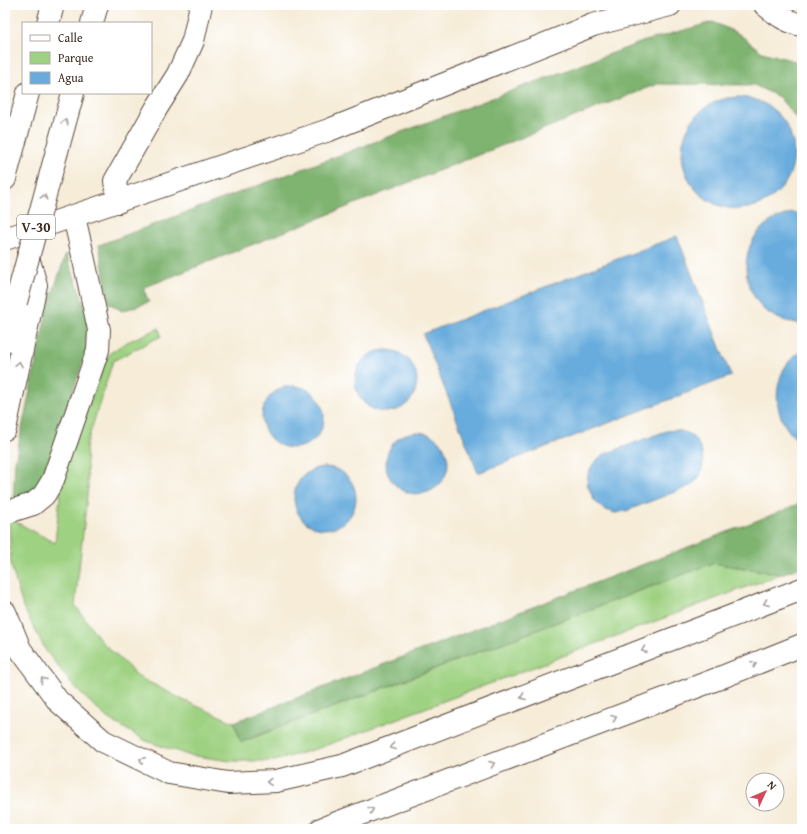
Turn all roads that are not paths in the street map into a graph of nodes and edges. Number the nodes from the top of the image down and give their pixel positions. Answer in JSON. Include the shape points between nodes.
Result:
{"nodes":[{"id":1,"x":53,"y":5,"type":"edge"},
{"id":2,"x":97,"y":5,"type":"edge"},
{"id":3,"x":201,"y":5,"type":"edge"},
{"id":4,"x":625,"y":5,"type":"edge"},
{"id":5,"x":670,"y":5,"type":"edge"},
{"id":6,"x":765,"y":5,"type":"edge"},
{"id":7,"x":48,"y":22,"type":"edge"},
{"id":8,"x":92,"y":22,"type":"edge"},
{"id":9,"x":593,"y":25,"type":"junction"},
{"id":10,"x":802,"y":25,"type":"edge"},
{"id":11,"x":28,"y":94,"type":"edge"},
{"id":12,"x":73,"y":94,"type":"edge"},
{"id":13,"x":6,"y":173,"type":"edge"},
{"id":14,"x":118,"y":202,"type":"junction"},
{"id":15,"x":74,"y":216,"type":"junction"},
{"id":16,"x":5,"y":239,"type":"edge"},
{"id":17,"x":24,"y":305,"type":"junction"},
{"id":18,"x":5,"y":341,"type":"edge"},
{"id":19,"x":5,"y":429,"type":"edge"},
{"id":20,"x":11,"y":511,"type":"dead end"},
{"id":21,"x":802,"y":589,"type":"edge"},
{"id":22,"x":5,"y":612,"type":"edge"},
{"id":23,"x":802,"y":645,"type":"edge"},
{"id":24,"x":321,"y":829,"type":"edge"}],
"edges":[{"from":1,"to":7,"type":"main road"},
{"from":2,"to":8,"type":"main road"},
{"from":3,"to":14,"type":"main road","via":[[193,41],[178,74],[114,181]]},
{"from":4,"to":9,"type":"main road"},
{"from":5,"to":9,"type":"main road"},
{"from":6,"to":10,"type":"main road","via":[[776,15]]},
{"from":9,"to":14,"type":"main road","via":[[329,130]]},
{"from":11,"to":13,"type":"main road"},
{"from":17,"to":12,"type":"main road","number":"V-30","one_way":true,"bridge":true,"via":[[28,257]]},
{"from":14,"to":15,"type":"main road"},
{"from":15,"to":16,"type":"main road"},
{"from":15,"to":20,"type":"main road","via":[[99,330],[98,350],[53,480],[44,495],[33,504]]},
{"from":17,"to":18,"type":"main road","number":"V-30"},
{"from":19,"to":17,"type":"main road","one_way":true},
{"from":21,"to":22,"type":"main road","one_way":true,"via":[[342,766],[276,781],[228,783],[169,773],[103,741],[58,701],[20,649]]},
{"from":24,"to":23,"type":"main road","one_way":true}]}
